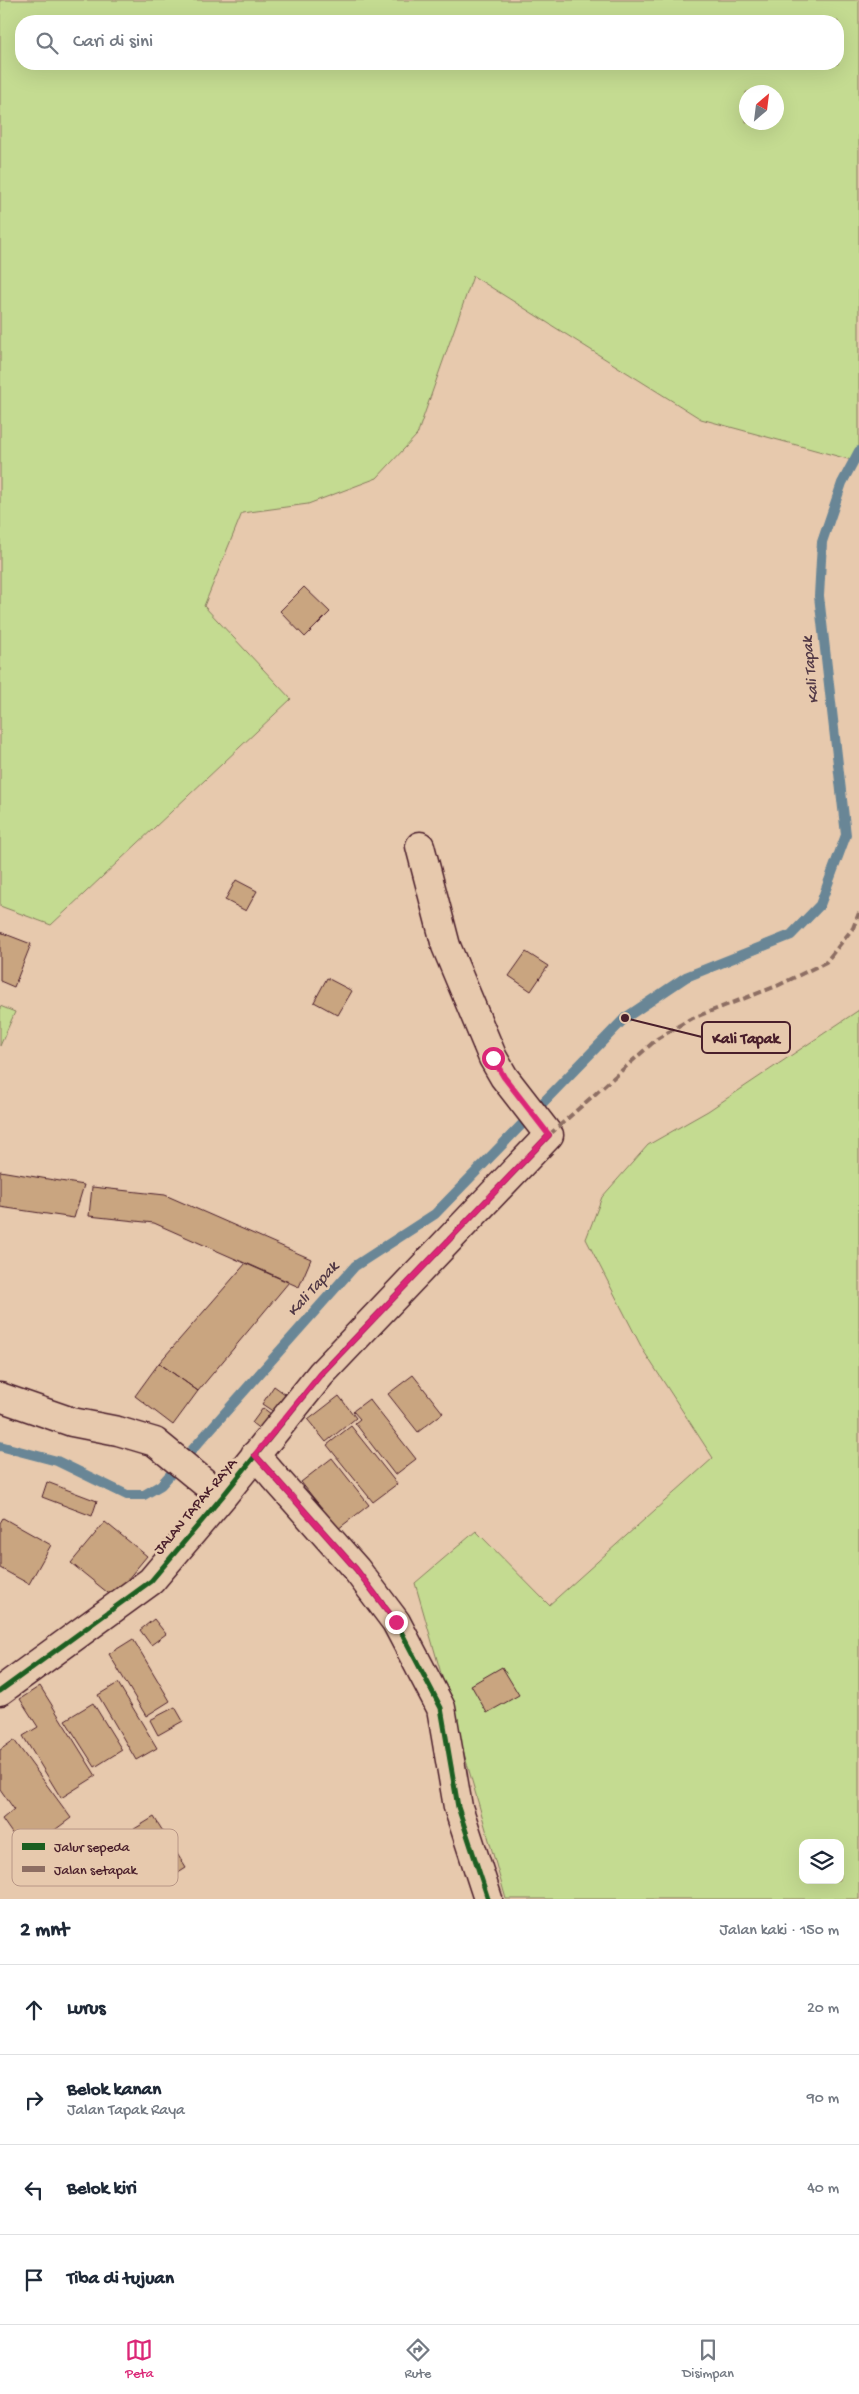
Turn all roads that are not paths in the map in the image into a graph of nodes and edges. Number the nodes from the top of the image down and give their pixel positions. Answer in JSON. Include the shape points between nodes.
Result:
{"nodes":[{"id":1,"x":420,"y":846,"type":"dead end"},
{"id":2,"x":0,"y":1398,"type":"edge"},
{"id":3,"x":255,"y":1455,"type":"junction"},
{"id":4,"x":222,"y":1497,"type":"junction"},
{"id":5,"x":0,"y":1691,"type":"edge"},
{"id":6,"x":488,"y":1899,"type":"edge"}],
"edges":[{"from":1,"to":3,"type":"street","name":"JALAN TAPAK RAYA","via":[[446,946],[493,1058],[542,1127],[321,1374]]},
{"from":2,"to":4,"type":"street","via":[[72,1422],[155,1442]]},
{"from":3,"to":4,"type":"street","name":"JALAN TAPAK RAYA"},
{"from":3,"to":6,"type":"street","via":[[356,1569],[396,1622],[441,1708],[458,1807]]},
{"from":4,"to":5,"type":"street","name":"JALAN TAPAK RAYA","via":[[151,1581]]}]}
